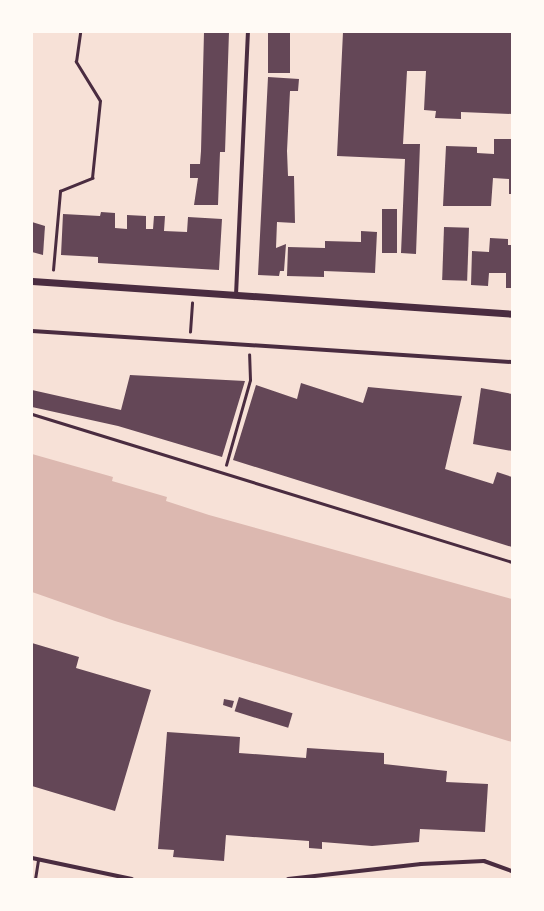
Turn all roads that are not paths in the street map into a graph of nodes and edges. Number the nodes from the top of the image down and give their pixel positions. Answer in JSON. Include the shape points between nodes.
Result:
{"nodes":[{"id":1,"x":248,"y":32,"type":"edge"},
{"id":2,"x":32,"y":281,"type":"edge"},
{"id":3,"x":236,"y":296,"type":"junction"},
{"id":4,"x":512,"y":314,"type":"edge"},
{"id":5,"x":32,"y":331,"type":"edge"},
{"id":6,"x":512,"y":362,"type":"edge"},
{"id":7,"x":32,"y":414,"type":"edge"},
{"id":8,"x":512,"y":562,"type":"edge"},
{"id":9,"x":32,"y":858,"type":"edge"},
{"id":10,"x":38,"y":860,"type":"junction"},
{"id":11,"x":512,"y":870,"type":"edge"},
{"id":12,"x":35,"y":879,"type":"edge"},
{"id":13,"x":132,"y":879,"type":"edge"},
{"id":14,"x":288,"y":879,"type":"edge"}],
"edges":[{"from":1,"to":3,"type":"street"},
{"from":2,"to":3,"type":"street","via":[[52,285]]},
{"from":3,"to":4,"type":"street"},
{"from":5,"to":6,"type":"street"},
{"from":7,"to":8,"type":"lane","via":[[224,470]]},
{"from":9,"to":10,"type":"street"},
{"from":10,"to":12,"type":"lane"},
{"from":10,"to":13,"type":"street"},
{"from":11,"to":14,"type":"street","via":[[484,861],[421,864]]}]}
